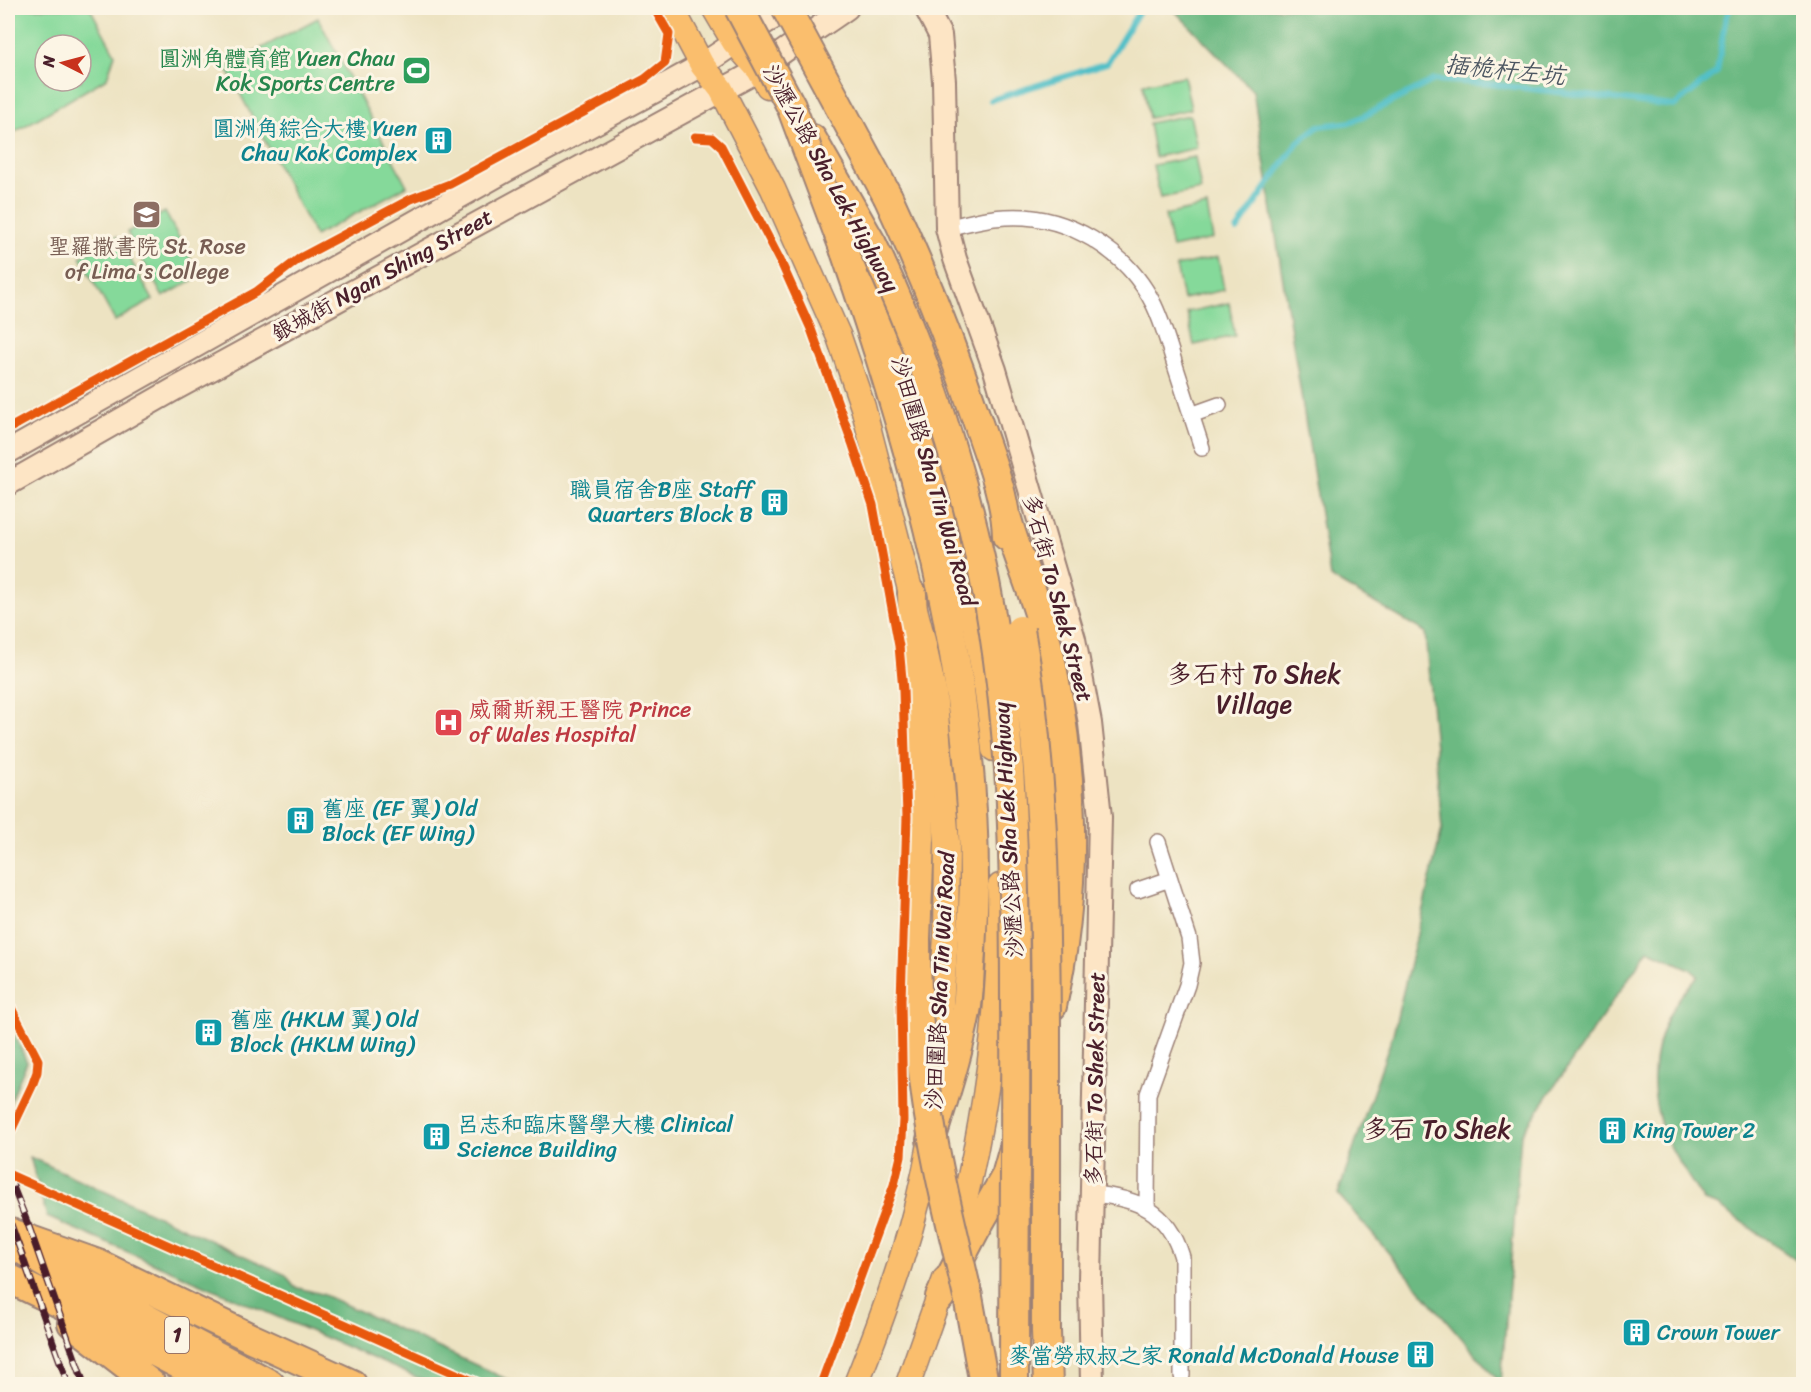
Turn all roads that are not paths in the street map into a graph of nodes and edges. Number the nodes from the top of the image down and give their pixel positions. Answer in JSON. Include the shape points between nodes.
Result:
{"nodes":[{"id":1,"x":672,"y":8,"type":"edge"},
{"id":2,"x":714,"y":8,"type":"edge"},
{"id":3,"x":739,"y":8,"type":"edge"},
{"id":4,"x":786,"y":8,"type":"edge"},
{"id":5,"x":793,"y":8,"type":"edge"},
{"id":6,"x":847,"y":8,"type":"edge"},
{"id":7,"x":926,"y":8,"type":"edge"},
{"id":8,"x":734,"y":42,"type":"junction"},
{"id":9,"x":702,"y":64,"type":"junction"},
{"id":10,"x":759,"y":70,"type":"junction"},
{"id":11,"x":721,"y":89,"type":"junction"},
{"id":12,"x":791,"y":106,"type":"junction"},
{"id":13,"x":947,"y":228,"type":"junction"},
{"id":14,"x":1219,"y":405,"type":"dead end"},
{"id":15,"x":1191,"y":415,"type":"junction"},
{"id":16,"x":1202,"y":448,"type":"dead end"},
{"id":17,"x":8,"y":452,"type":"edge"},
{"id":18,"x":8,"y":484,"type":"edge"},
{"id":19,"x":1006,"y":519,"type":"junction"},
{"id":20,"x":912,"y":594,"type":"junction"},
{"id":21,"x":1158,"y":842,"type":"dead end"},
{"id":22,"x":1170,"y":879,"type":"junction"},
{"id":23,"x":1138,"y":890,"type":"dead end"},
{"id":24,"x":931,"y":1140,"type":"junction"},
{"id":25,"x":1092,"y":1194,"type":"junction"},
{"id":26,"x":1148,"y":1207,"type":"junction"},
{"id":27,"x":8,"y":1232,"type":"edge"},
{"id":28,"x":8,"y":1242,"type":"edge"},
{"id":29,"x":14,"y":1281,"type":"edge"},
{"id":30,"x":940,"y":1297,"type":"junction"},
{"id":31,"x":1182,"y":1376,"type":"dead end"},
{"id":32,"x":151,"y":1384,"type":"edge"},
{"id":33,"x":217,"y":1384,"type":"edge"},
{"id":34,"x":270,"y":1384,"type":"edge"},
{"id":35,"x":352,"y":1384,"type":"edge"},
{"id":36,"x":856,"y":1384,"type":"edge"},
{"id":37,"x":908,"y":1384,"type":"edge"},
{"id":38,"x":984,"y":1384,"type":"edge"},
{"id":39,"x":1014,"y":1384,"type":"edge"},
{"id":40,"x":1048,"y":1384,"type":"edge"},
{"id":41,"x":1092,"y":1384,"type":"edge"}],
"edges":[{"from":1,"to":9,"type":"main road","name":"沙田圍路 Sha Tin Wai Road"},
{"from":2,"to":8,"type":"main road","name":"沙田圍路 Sha Tin Wai Road"},
{"from":3,"to":12,"type":"highway","name":"沙瀝公路 Sha Lek Highway","bridge":true},
{"from":4,"to":19,"type":"highway","name":"沙瀝公路 Sha Lek Highway","bridge":true,"via":[[888,197],[918,264],[960,370]]},
{"from":5,"to":8,"type":"street"},
{"from":6,"to":10,"type":"street"},
{"from":7,"to":13,"type":"street","name":"多石街 To Shek Street","via":[[940,35]]},
{"from":8,"to":9,"type":"street","name":"銀城街 Ngan Shing Street"},
{"from":8,"to":10,"type":"main road","name":"沙田圍路 Sha Tin Wai Road"},
{"from":9,"to":11,"type":"main road","name":"沙田圍路 Sha Tin Wai Road"},
{"from":9,"to":17,"type":"street","name":"銀城街 Ngan Shing Street"},
{"from":10,"to":11,"type":"street","name":"銀城街 Ngan Shing Street"},
{"from":10,"to":30,"type":"main road","name":"沙田圍路 Sha Tin Wai Road","via":[[812,167],[871,289],[902,369],[958,551],[973,612],[990,716],[1000,847],[998,988],[983,1107]]},
{"from":11,"to":18,"type":"street","name":"銀城街 Ngan Shing Street"},
{"from":11,"to":20,"type":"main road","name":"沙田圍路 Sha Tin Wai Road","via":[[787,217],[839,337],[863,407]]},
{"from":12,"to":24,"type":"highway","bridge":true,"via":[[896,403],[947,618],[964,717],[974,846],[967,1010]]},
{"from":12,"to":39,"type":"highway","name":"沙瀝公路 Sha Lek Highway","bridge":true,"via":[[872,244],[898,301],[930,383],[980,560],[1003,709],[1012,819]]},
{"from":13,"to":15,"type":"street","via":[[982,220],[1026,217],[1065,225],[1103,245],[1134,275],[1153,303]]},
{"from":13,"to":25,"type":"street","name":"多石街 To Shek Street","via":[[995,370],[1074,639],[1090,723],[1100,817]]},
{"from":14,"to":15,"type":"street"},
{"from":15,"to":16,"type":"street"},
{"from":19,"to":30,"type":"highway","via":[[1042,625],[1062,714],[1070,785],[1067,904],[1049,1022],[1006,1176]]},
{"from":19,"to":40,"type":"highway","name":"沙瀝公路 Sha Lek Highway","bridge":true,"via":[[1008,555],[1034,717],[1043,844]]},
{"from":20,"to":24,"type":"main road","name":"沙田圍路 Sha Tin Wai Road","via":[[934,692],[947,842],[944,987]]},
{"from":20,"to":38,"type":"highway","bridge":true,"via":[[920,839],[916,939],[919,1021],[926,1096]]},
{"from":21,"to":22,"type":"street"},
{"from":22,"to":23,"type":"street"},
{"from":22,"to":26,"type":"street","via":[[1191,947],[1192,963],[1148,1094]]},
{"from":24,"to":36,"type":"main road","name":"沙田圍路 Sha Tin Wai Road","via":[[906,1247]]},
{"from":25,"to":26,"type":"street","via":[[1119,1196]]},
{"from":25,"to":41,"type":"street","name":"多石街 To Shek Street"},
{"from":26,"to":31,"type":"street","via":[[1168,1227],[1182,1257]]},
{"from":27,"to":35,"type":"highway","via":[[98,1264]]},
{"from":28,"to":34,"type":"highway","number":"1"},
{"from":29,"to":32,"type":"highway","via":[[51,1305]]},
{"from":29,"to":33,"type":"highway","number":"1"},
{"from":30,"to":37,"type":"main road","name":"沙田圍路 Sha Tin Wai Road"}]}
